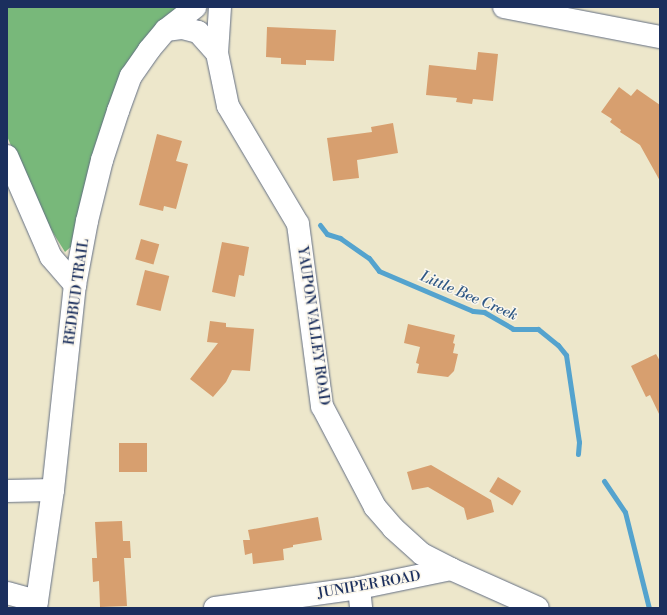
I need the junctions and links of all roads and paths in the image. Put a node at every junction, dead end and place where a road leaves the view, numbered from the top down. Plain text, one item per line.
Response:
1 (195, 7) edge
2 (220, 7) edge
3 (504, 7) edge
4 (530, 10) edge
5 (166, 30) junction
6 (660, 38) edge
7 (217, 53) junction
8 (7, 156) edge
9 (75, 285) junction
10 (53, 490) junction
11 (7, 491) edge
12 (451, 569) junction
13 (7, 593) edge
14 (360, 598) edge
15 (37, 604) edge
16 (215, 608) edge
17 (538, 608) edge

1 - 5 street, REDBUD TRAIL
2 - 7 street, YAUPON VALLEY ROAD
3 - 4 street
4 - 6 street
5 - 7 street
5 - 9 street, REDBUD TRAIL
7 - 12 street, YAUPON VALLEY ROAD
8 - 9 street
9 - 10 street, REDBUD TRAIL
10 - 11 street
10 - 15 street, REDBUD TRAIL
12 - 14 street, JUNIPER ROAD
12 - 17 street, YAUPON VALLEY ROAD
13 - 15 street
14 - 16 street, JUNIPER ROAD

